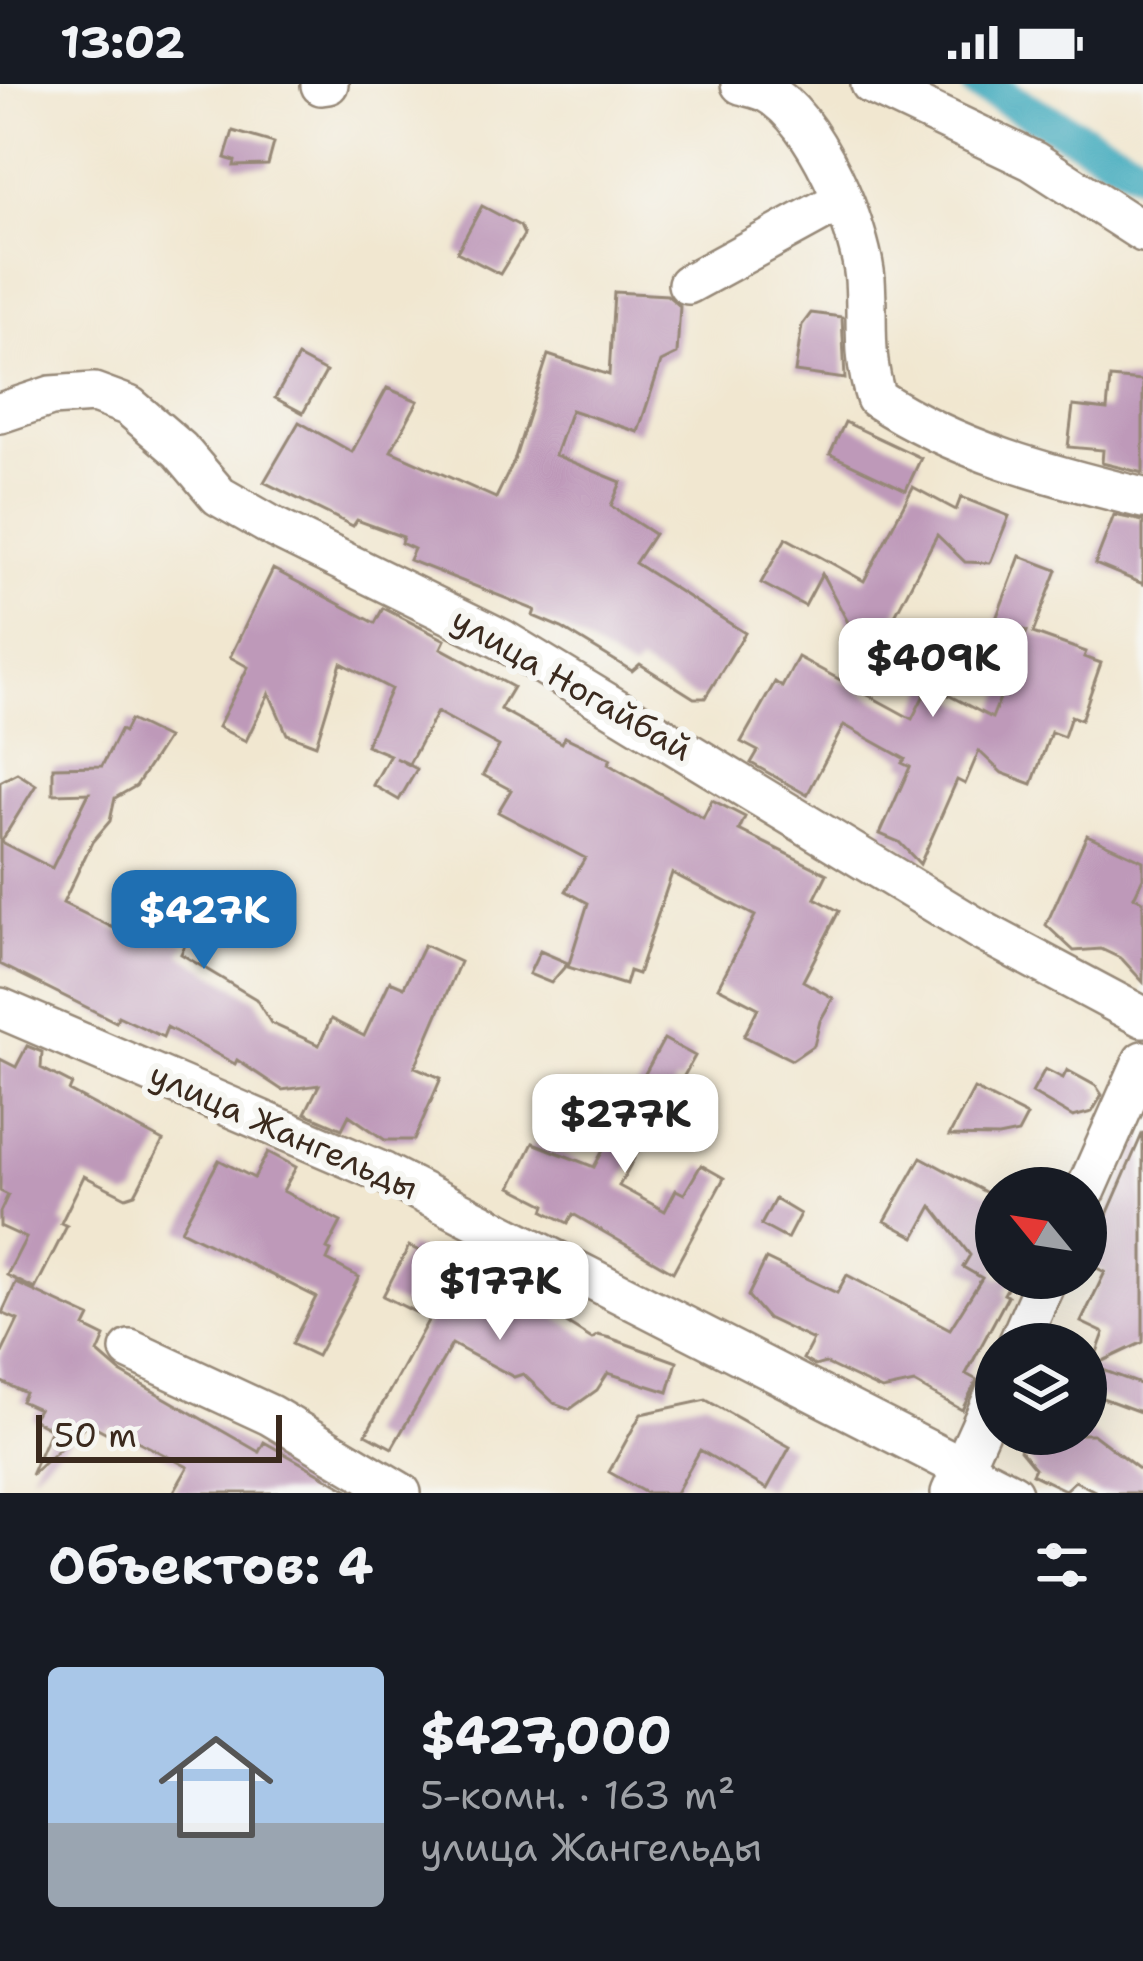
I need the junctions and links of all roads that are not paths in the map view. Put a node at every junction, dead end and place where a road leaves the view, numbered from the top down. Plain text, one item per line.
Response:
1 (741, 84) edge
2 (872, 84) edge
3 (842, 200) junction
4 (1143, 232) edge
5 (688, 284) dead end
6 (0, 413) edge
7 (1143, 498) edge
8 (0, 1008) edge
9 (1143, 1017) edge
10 (1143, 1061) edge
11 (1096, 1167) edge
12 (130, 1350) dead end
13 (975, 1440) edge
14 (956, 1482) edge
15 (400, 1493) edge
16 (1012, 1493) edge

1 - 3 street
2 - 4 street
3 - 5 street
3 - 7 street
6 - 9 street, улица Ногайбай
8 - 14 street, улица Жангельды
10 - 11 street
12 - 15 street
13 - 14 street
14 - 16 street, улица Жангельды

